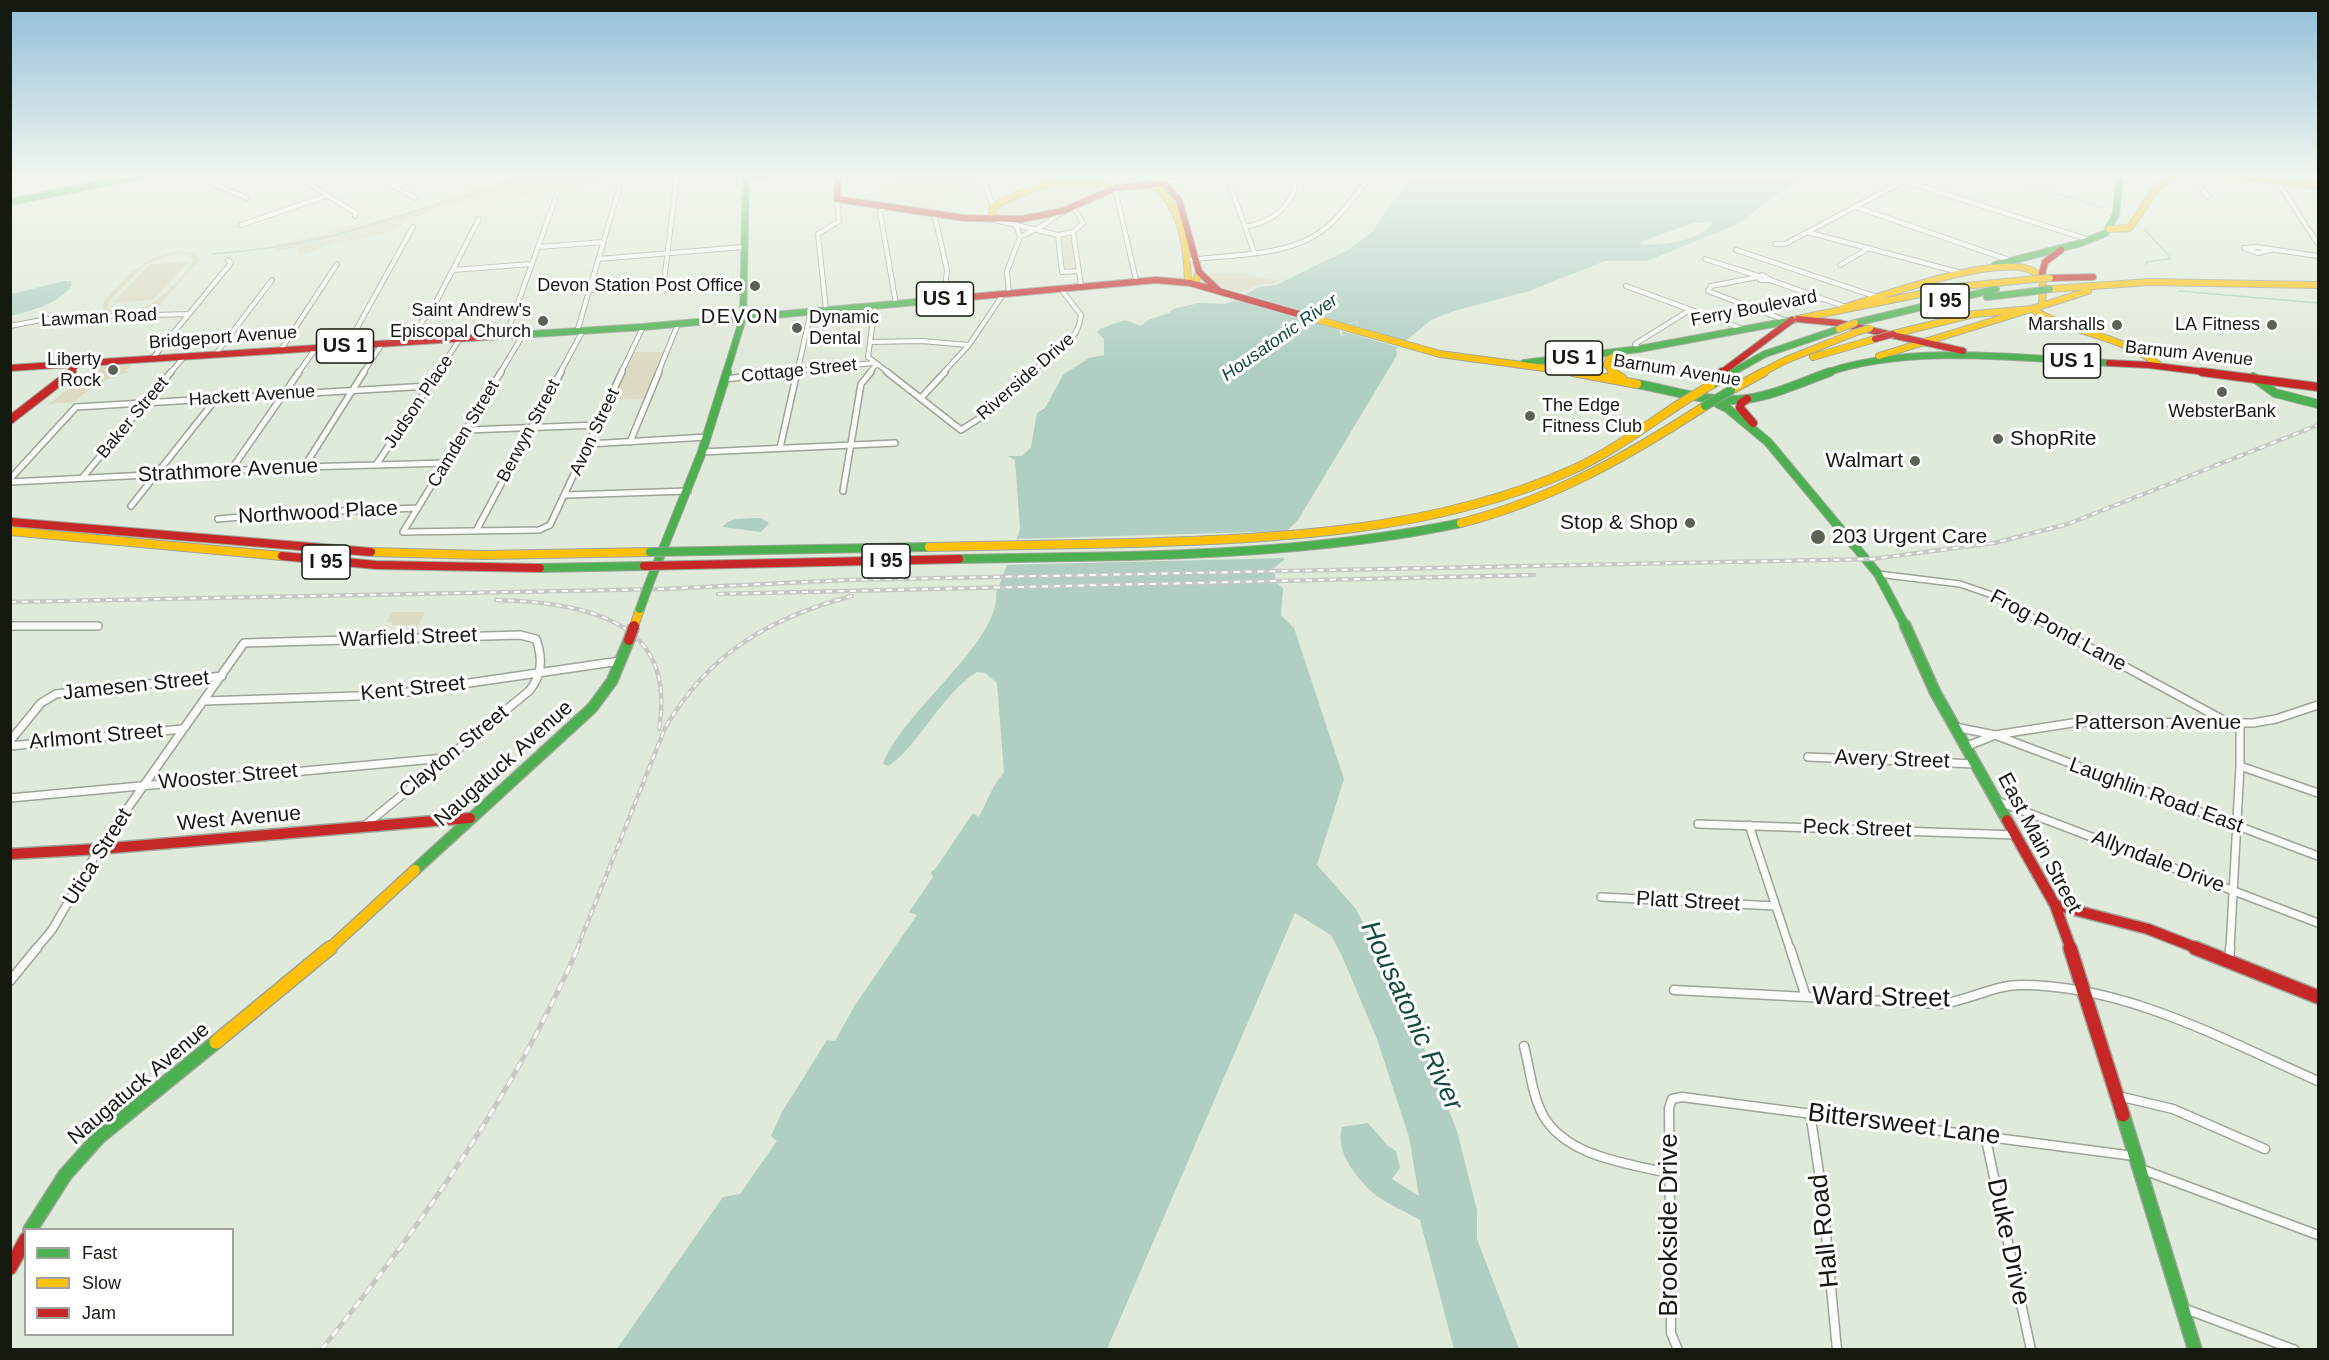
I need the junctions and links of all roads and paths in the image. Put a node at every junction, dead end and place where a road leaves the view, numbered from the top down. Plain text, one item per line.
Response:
1 (407, 237) edge
2 (470, 237) edge
3 (541, 237) edge
4 (605, 237) edge
5 (671, 237) edge
6 (743, 237) edge
7 (818, 237) edge
8 (884, 237) edge
9 (940, 237) edge
10 (1020, 237) edge
11 (1058, 237) edge
12 (1074, 237) edge
13 (1126, 237) edge
14 (1185, 237) edge
15 (1249, 237) edge
16 (1312, 237) edge
17 (1797, 237) edge
18 (1828, 237) edge
19 (1944, 237) edge
20 (2083, 237) edge
21 (2095, 237) edge
22 (2091, 240) junction
23 (604, 242) junction
24 (1775, 244) dead end
25 (2072, 246) junction
26 (538, 247) junction
27 (743, 247) junction
28 (1869, 248) junction
29 (1736, 250) dead end
30 (2271, 250) junction
31 (1254, 252) junction
32 (669, 254) junction
33 (2319, 256) edge
34 (598, 259) junction
35 (1192, 259) junction
36 (1705, 259) dead end
37 (228, 261) dead end
38 (2012, 261) junction
39 (337, 264) dead end
40 (531, 264) junction
41 (1840, 266) dead end
42 (1992, 266) junction
43 (453, 270) junction
44 (1079, 271) junction
45 (1199, 272) junction
46 (1965, 274) junction
47 (1758, 277) junction
48 (272, 280) dead end
49 (1136, 280) junction
50 (2319, 280) edge
51 (2042, 282) junction
52 (1190, 283) junction
53 (1081, 285) junction
54 (2307, 285) junction
55 (2319, 285) edge
56 (1626, 286) dead end
57 (1060, 288) junction
58 (590, 290) junction
59 (1223, 292) junction
60 (1006, 293) junction
61 (1880, 298) junction
62 (944, 299) junction
63 (1822, 299) junction
64 (896, 303) junction
65 (875, 306) junction
66 (1846, 307) junction
67 (2036, 307) junction
68 (826, 310) junction
69 (1690, 310) junction
70 (811, 311) junction
71 (1761, 312) junction
72 (189, 314) junction
73 (743, 318) junction
74 (1792, 320) junction
75 (678, 324) junction
76 (10, 326) edge
77 (644, 327) junction
78 (1855, 328) junction
79 (1743, 329) junction
80 (579, 332) junction
81 (1947, 334) junction
82 (523, 335) junction
83 (1891, 335) junction
84 (506, 336) junction
85 (460, 339) junction
86 (407, 342) junction
87 (871, 342) junction
88 (382, 344) junction
89 (1917, 344) junction
90 (2124, 344) junction
91 (969, 345) junction
92 (347, 346) junction
93 (316, 348) junction
94 (1639, 349) junction
95 (1629, 350) junction
96 (280, 351) junction
97 (1968, 352) junction
98 (215, 355) junction
99 (1983, 356) junction
100 (184, 357) junction
101 (152, 359) junction
102 (1865, 361) junction
103 (77, 363) junction
104 (875, 364) junction
105 (1519, 365) junction
106 (2149, 365) junction
107 (2160, 366) junction
108 (10, 368) edge
109 (799, 371) junction
110 (1763, 372) junction
111 (2253, 377) junction
112 (724, 379) junction
113 (1633, 382) junction
114 (429, 386) junction
115 (1711, 386) junction
116 (2319, 387) edge
117 (352, 390) junction
118 (1692, 393) junction
119 (285, 394) junction
120 (921, 398) junction
121 (216, 399) junction
122 (1747, 399) junction
123 (145, 403) junction
124 (2319, 404) edge
125 (10, 413) edge
126 (10, 421) edge
127 (598, 425) junction
128 (531, 427) junction
129 (467, 430) junction
130 (707, 437) junction
131 (1763, 437) junction
132 (630, 442) junction
133 (895, 443) dead end
134 (589, 444) junction
135 (852, 444) junction
136 (780, 448) junction
137 (702, 452) junction
138 (446, 463) junction
139 (376, 465) junction
140 (304, 466) junction
141 (231, 470) junction
142 (157, 474) junction
143 (82, 478) junction
144 (10, 481) edge
145 (688, 491) junction
146 (843, 491) dead end
147 (566, 495) junction
148 (131, 506) dead end
149 (418, 508) junction
150 (218, 519) dead end
151 (10, 520) edge
152 (10, 531) edge
153 (476, 531) junction
154 (1878, 574) junction
155 (10, 626) edge
156 (98, 626) dead end
157 (244, 643) joint
158 (621, 661) junction
159 (540, 674) junction
160 (222, 676) junction
161 (204, 701) junction
162 (2319, 705) edge
163 (2227, 722) junction
164 (2240, 723) junction
165 (1955, 728) junction
166 (183, 729) junction
167 (1995, 735) junction
168 (10, 741) edge
169 (10, 746) edge
170 (1968, 751) junction
171 (1808, 757) dead end
172 (446, 758) junction
173 (1976, 764) junction
174 (2240, 766) junction
175 (144, 785) junction
176 (2319, 793) edge
177 (10, 798) edge
178 (1997, 801) junction
179 (470, 818) junction
180 (1698, 824) dead end
181 (1749, 825) junction
182 (2235, 825) junction
183 (362, 827) junction
184 (2017, 835) junction
185 (99, 849) junction
186 (10, 854) edge
187 (2319, 856) edge
188 (2232, 890) junction
189 (1601, 897) dead end
190 (2055, 905) junction
191 (1775, 906) junction
192 (2319, 923) edge
193 (2229, 962) junction
194 (10, 981) edge
195 (1674, 990) dead end
196 (2086, 993) junction
197 (1806, 997) junction
198 (2319, 997) edge
199 (1524, 1046) dead end
200 (2319, 1081) edge
201 (2117, 1096) junction
202 (1672, 1099) joint
203 (1810, 1112) junction
204 (1985, 1135) junction
205 (2265, 1149) dead end
206 (2136, 1156) junction
207 (2140, 1168) junction
208 (1671, 1174) junction
209 (31, 1228) edge
210 (2319, 1235) edge
211 (24, 1243) edge
212 (10, 1268) edge
213 (2182, 1308) junction
214 (1678, 1350) edge
215 (1837, 1350) edge
216 (2031, 1350) edge
217 (2195, 1350) edge
218 (2295, 1350) edge

1 - 92 street
2 - 43 street
3 - 26 street
4 - 23 street, Berwyn Street
5 - 32 street
6 - 27 main road, Naugatuck Avenue
7 - 68 street
8 - 64 street
9 - 62 street
10 - 60 street
11 - 44 street
12 - 44 street
13 - 49 street
14 - 35 main road
15 - 31 street
16 - 31 street
17 - 24 street
18 - 28 street
19 - 38 street
20 - 22 street
21 - 22 main road, Ferry Boulevard
22 - 25 main road, Ferry Boulevard
23 - 26 street
23 - 34 street, Berwyn Street
25 - 38 main road, Ferry Boulevard
25 - 51 main road, Ferry Boulevard
26 - 40 street
27 - 32 street
27 - 73 main road, Naugatuck Avenue
28 - 41 street
28 - 46 street
29 - 61 street
30 - 30 street
30 - 33 street
31 - 35 street
32 - 34 street
32 - 58 street
34 - 58 street, Berwyn Street
35 - 45 main road
35 - 52 main road
36 - 47 street
37 - 72 street
38 - 42 main road, Ferry Boulevard
39 - 96 street
40 - 43 street
40 - 84 street
42 - 46 main road, Ferry Boulevard
42 - 51 main road, Ferry Boulevard
43 - 86 street
44 - 53 street
45 - 52 main road
45 - 59 main road
46 - 61 main road, Ferry Boulevard
47 - 63 street
47 - 71 street
48 - 98 street
49 - 52 main road, Bridgeport Avenue / US 1
49 - 53 main road, Bridgeport Avenue / US 1
50 - 51 main road, I 95
51 - 54 main road, I 95
51 - 67 main road, Ferry Boulevard
51 - 74 main road
51 - 78 main road, I 95
51 - 78 main road, I 95, bridge
52 - 59 main road, Bridgeport Avenue / US 1
53 - 57 main road, Bridgeport Avenue / US 1
54 - 55 main road, I 95
54 - 67 main road
56 - 69 street
57 - 60 main road, Bridgeport Avenue / US 1
57 - 120 street, Riverside Drive
58 - 80 street, Berwyn Street
59 - 105 main road, Barnum Avenue / US 1
60 - 62 main road, Bridgeport Avenue / US 1
60 - 91 street
61 - 66 main road, Ferry Boulevard
62 - 64 main road, Bridgeport Avenue / US 1
63 - 66 street
63 - 71 street
64 - 65 main road, Bridgeport Avenue / US 1
65 - 68 main road, Bridgeport Avenue / US 1
65 - 87 street
66 - 74 main road, Ferry Boulevard
67 - 81 main road
67 - 83 main road
67 - 90 main road
68 - 70 main road, Bridgeport Avenue / US 1
69 - 79 street
69 - 94 street
70 - 73 main road, Bridgeport Avenue / US 1
70 - 109 street
71 - 74 street
72 - 76 street, Lawman Road
72 - 101 street
73 - 75 main road, Bridgeport Avenue / US 1
73 - 112 main road, Naugatuck Avenue
74 - 79 main road, Ferry Boulevard / US 1
74 - 83 main road, Barnum Avenue / US 1
74 - 115 main road
75 - 77 main road, Bridgeport Avenue / US 1
75 - 132 street
77 - 80 main road, Bridgeport Avenue / US 1
77 - 127 street, Avon Street
78 - 110 main road, I 95
78 - 115 main road, I 95, bridge
79 - 94 main road, Ferry Boulevard / US 1
80 - 82 main road, Bridgeport Avenue / US 1
80 - 128 street, Berwyn Street
81 - 89 main road
81 - 97 main road
82 - 84 main road, Bridgeport Avenue / US 1
82 - 129 street, Camden Street
83 - 89 main road, Barnum Avenue / US 1
83 - 102 main road
83 - 110 main road, bridge
84 - 85 main road, Bridgeport Avenue / US 1
85 - 86 main road, Bridgeport Avenue / US 1
85 - 114 street, Judson Place
86 - 88 main road, Bridgeport Avenue / US 1
87 - 91 street
87 - 104 street
88 - 92 main road, Bridgeport Avenue / US 1
88 - 117 street
89 - 97 main road, Barnum Avenue / US 1
89 - 102 main road
90 - 106 main road
90 - 107 main road
91 - 120 street
92 - 93 main road, Bridgeport Avenue / US 1
93 - 96 main road, Bridgeport Avenue / US 1
93 - 119 street
94 - 95 main road, Ferry Boulevard / US 1
95 - 105 main road, Ferry Boulevard / US 1
95 - 113 main road
96 - 98 main road, Bridgeport Avenue / US 1
97 - 99 main road, Barnum Avenue / US 1
98 - 100 main road, Bridgeport Avenue / US 1
99 - 102 main road, Barnum Avenue / US 1
99 - 106 main road, Barnum Avenue / US 1
100 - 101 main road, Bridgeport Avenue / US 1
100 - 123 street, Baker Street
101 - 103 main road, Bridgeport Avenue / US 1
102 - 122 main road, Barnum Avenue / US 1
103 - 108 main road, Bridgeport Avenue / US 1
103 - 125 main road
103 - 126 main road
104 - 109 street, Cottage Street
104 - 120 street
104 - 135 street
105 - 113 main road, Barnum Avenue / US 1
106 - 107 main road, Barnum Avenue / US 1
107 - 111 main road, Barnum Avenue / US 1
109 - 112 street, Cottage Street
109 - 136 street
110 - 152 main road, I 95, bridge
111 - 116 main road, Barnum Avenue / US 1
111 - 124 main road
112 - 130 main road, Naugatuck Avenue
113 - 118 main road, Barnum Avenue / US 1
114 - 117 street, Hackett Avenue
114 - 139 street, Judson Place
115 - 151 main road, I 95, bridge
117 - 119 street, Hackett Avenue
117 - 140 street
118 - 122 main road, Barnum Avenue / US 1
118 - 131 main road, East Main Street
119 - 121 street, Hackett Avenue
119 - 141 street
121 - 123 street, Hackett Avenue
121 - 142 street
122 - 131 main road, East Main Street
123 - 143 street, Baker Street
123 - 144 street, Hackett Avenue
127 - 128 street
127 - 134 street, Avon Street
128 - 129 street
128 - 153 street, Berwyn Street
129 - 138 street, Camden Street
130 - 132 street
130 - 137 main road, Naugatuck Avenue
131 - 154 main road, East Main Street
132 - 134 street
133 - 135 street
134 - 147 street, Avon Street
135 - 136 street
135 - 146 street
136 - 137 street
137 - 145 main road, Naugatuck Avenue
138 - 139 street, Strathmore Avenue
138 - 149 street, Camden Street
139 - 140 street, Strathmore Avenue
140 - 141 street, Strathmore Avenue
141 - 142 street, Strathmore Avenue
142 - 143 street, Strathmore Avenue
142 - 148 street
143 - 144 street, Strathmore Avenue
145 - 147 street
145 - 158 main road, Naugatuck Avenue, bridge
147 - 153 street, Avon Street
149 - 150 street, Northwood Place
149 - 153 street, Camden Street
154 - 163 street, Frog Pond Lane
154 - 165 main road, East Main Street
155 - 156 street
157 - 159 street, Warfield Street
157 - 160 street, Utica Street
158 - 159 street, Kent Street
158 - 179 main road, Naugatuck Avenue
159 - 161 street, Kent Street
159 - 172 street, Clayton Street
160 - 161 street, Utica Street
160 - 168 street, Jamesen Street
161 - 166 street, Utica Street
162 - 164 street, Patterson Avenue
163 - 164 street, Patterson Avenue
163 - 167 street, Patterson Avenue
164 - 174 street
165 - 167 street, Patterson Avenue
165 - 170 main road, East Main Street
166 - 169 street, Arlmont Street
166 - 175 street, Utica Street
167 - 170 street, Patterson Avenue
167 - 182 street, Laughlin Road East
170 - 173 main road, East Main Street
171 - 173 street, Avery Street
172 - 175 street, Wooster Street
172 - 183 street, Clayton Street
173 - 178 main road, East Main Street
174 - 176 street
174 - 182 street
175 - 177 street, Wooster Street
175 - 185 street, Utica Street
178 - 184 main road, East Main Street
178 - 188 street, Allyndale Drive
179 - 183 main road, West Avenue
179 - 209 main road, Naugatuck Avenue
180 - 181 street, Peck Street
181 - 184 street, Peck Street
181 - 191 street
182 - 187 street, Laughlin Road East
182 - 188 street
183 - 185 main road, West Avenue
184 - 190 main road, East Main Street
185 - 186 main road, West Avenue
185 - 194 street, Utica Street
188 - 192 street, Allyndale Drive
188 - 193 street
189 - 191 street, Platt Street
190 - 193 main road
190 - 196 main road, East Main Street
191 - 197 street
193 - 198 main road
195 - 197 street, Ward Street
196 - 197 street, Ward Street
196 - 200 street, Ward Street
196 - 201 main road, East Main Street
199 - 208 street
201 - 205 street
201 - 206 main road, East Main Street
202 - 203 street, Bittersweet Lane
202 - 208 street, Brookside Drive
203 - 204 street, Bittersweet Lane
203 - 215 street, Hall Road
204 - 206 street, Bittersweet Lane
204 - 216 street, Duke Drive
206 - 207 main road, East Main Street
207 - 210 street
207 - 213 main road, East Main Street
208 - 214 street, Brookside Drive
211 - 212 main road
213 - 217 main road, East Main Street
213 - 218 street

